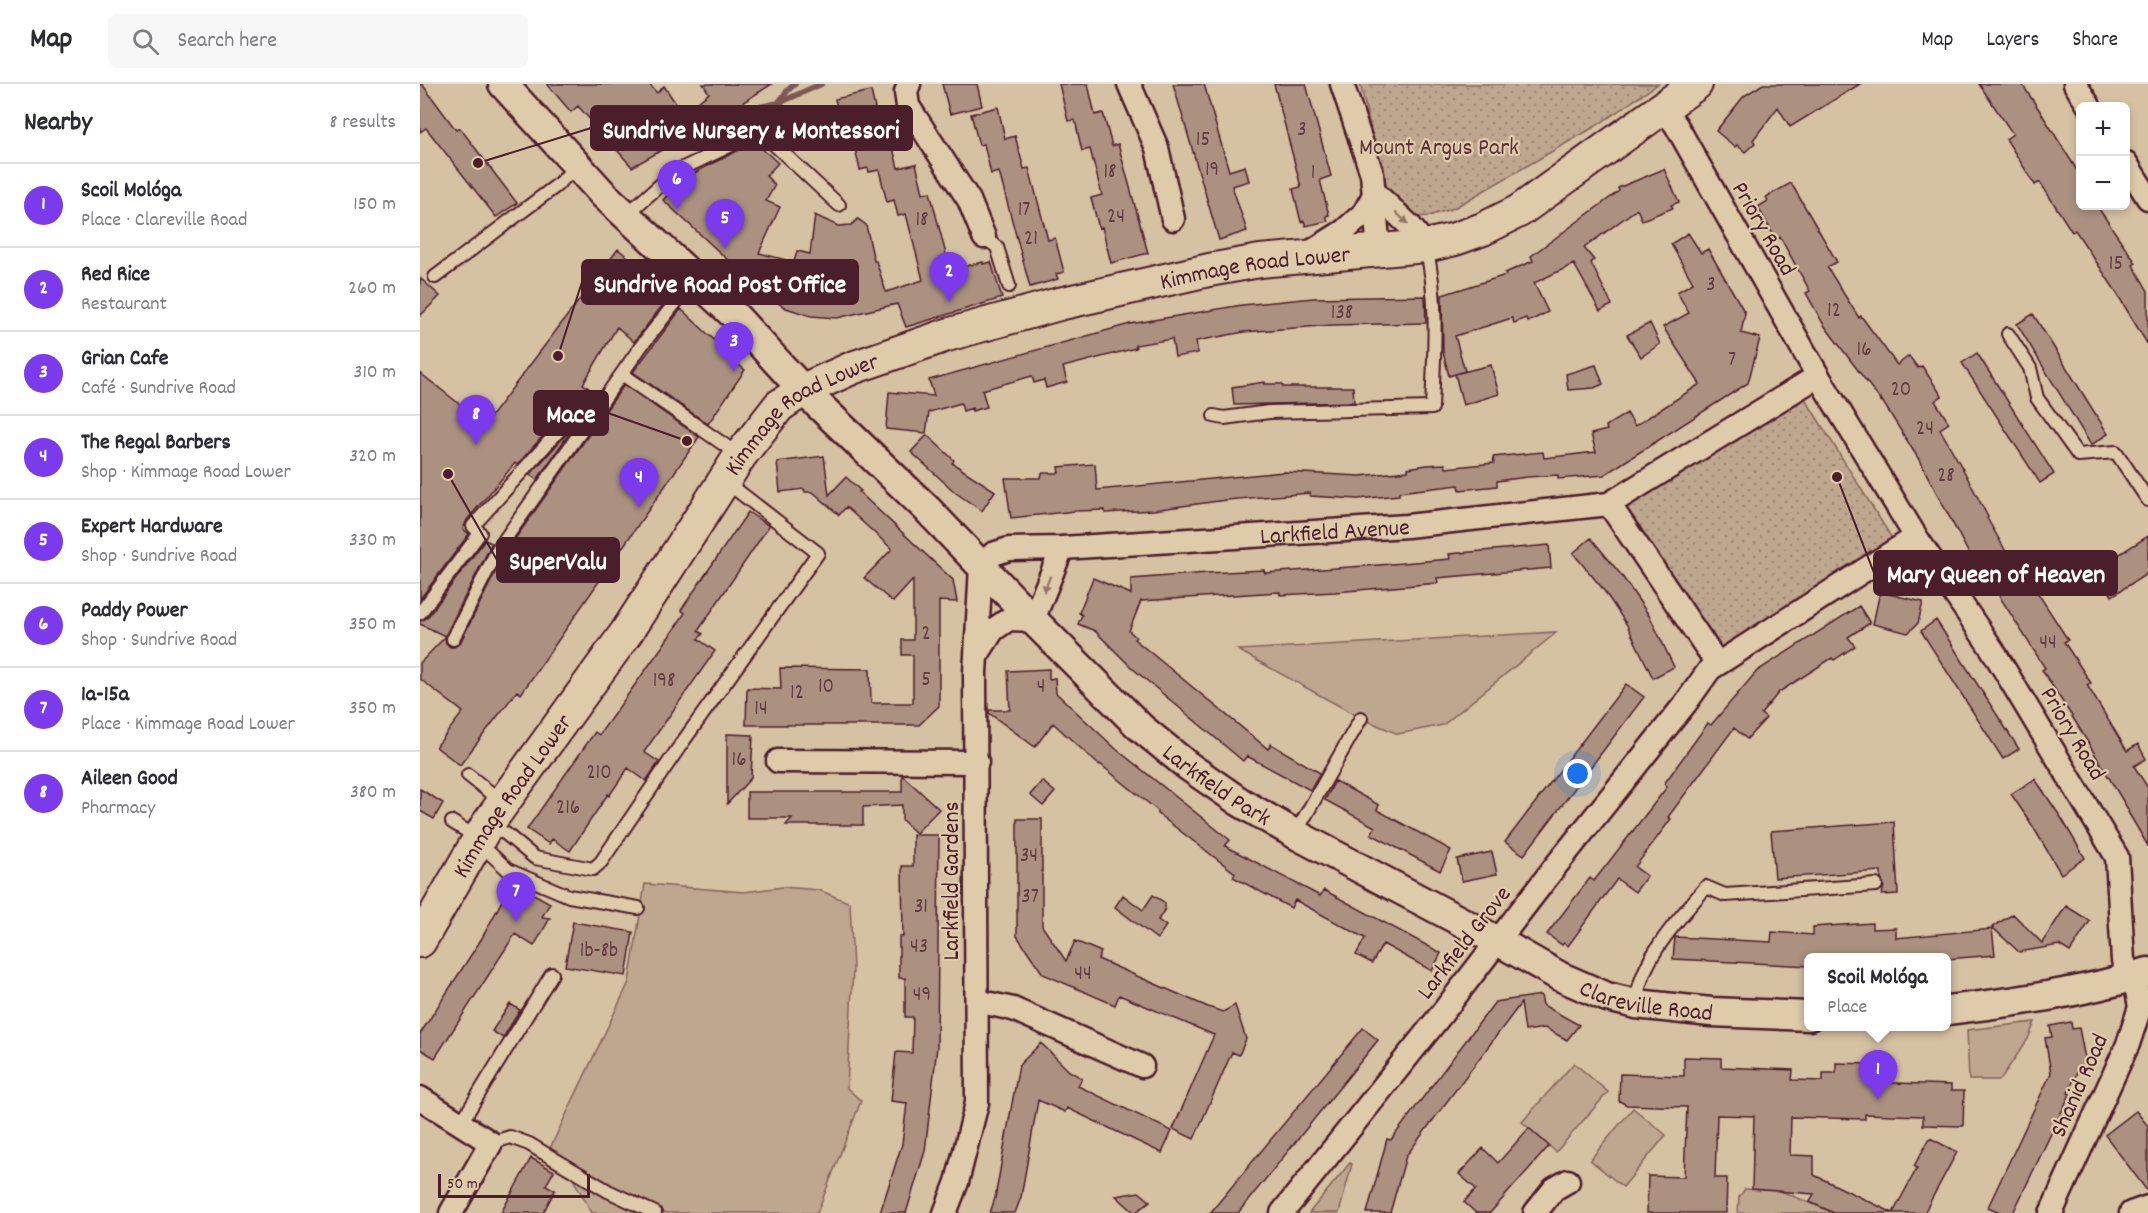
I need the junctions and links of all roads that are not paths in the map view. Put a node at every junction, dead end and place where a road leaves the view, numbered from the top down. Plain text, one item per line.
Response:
1 (503, 84) edge
2 (909, 84) edge
3 (1129, 84) edge
4 (1342, 84) edge
5 (1696, 84) edge
6 (2074, 84) edge
7 (2086, 102) edge
8 (1663, 108) junction
9 (577, 166) junction
10 (2130, 169) edge
11 (1375, 193) junction
12 (2148, 198) edge
13 (839, 206) dead end
14 (626, 216) junction
15 (1173, 219) dead end
16 (984, 237) joint
17 (1426, 246) junction
18 (1379, 251) junction
19 (1304, 256) junction
20 (435, 277) dead end
21 (694, 279) junction
22 (1009, 285) dead end
23 (2008, 334) dead end
24 (622, 374) junction
25 (1818, 376) junction
26 (803, 390) junction
27 (580, 407) dead end
28 (1214, 416) dead end
29 (733, 468) junction
30 (2148, 501) edge
31 (1609, 504) junction
32 (1916, 537) junction
33 (1062, 548) junction
34 (981, 566) junction
35 (420, 613) edge
36 (1032, 620) junction
37 (453, 639) dead end
38 (976, 656) junction
39 (1717, 663) junction
40 (1361, 718) dead end
41 (778, 760) dead end
42 (976, 762) junction
43 (468, 775) dead end
44 (452, 822) dead end
45 (487, 827) junction
46 (1295, 834) junction
47 (1876, 885) dead end
48 (638, 908) dead end
49 (420, 941) edge
50 (1498, 941) junction
51 (552, 974) dead end
52 (2139, 975) edge
53 (977, 1001) junction
54 (1636, 1004) junction
55 (1951, 1010) edge
56 (1804, 1016) edge
57 (1142, 1066) dead end
58 (420, 1098) edge
59 (461, 1123) junction
60 (492, 1143) junction
61 (1568, 1181) dead end
62 (2148, 1207) edge
63 (451, 1213) edge
64 (655, 1213) edge
65 (945, 1213) edge
66 (1282, 1213) edge
67 (1535, 1213) edge
68 (2051, 1213) edge
69 (2131, 1213) edge

1 - 9 street
2 - 16 street
3 - 15 street
4 - 11 street
5 - 8 main road, Kimmage Road Lower
6 - 7 street
8 - 17 main road, Kimmage Road Lower
8 - 25 street, Priory Road
9 - 14 street
9 - 20 lane
10 - 12 street
11 -> 17 street
11 - 18 street
11 - 19 street
13 - 14 lane
14 - 21 street
16 - 22 lane
17 - 18 main road, Kimmage Road Lower
17 - 28 lane
18 - 19 main road, Kimmage Road Lower
19 - 26 main road, Kimmage Road Lower
21 - 24 lane
21 - 26 street
23 - 30 lane
24 - 29 lane
24 - 37 lane
25 - 31 street
25 - 32 street, Priory Road
26 - 29 main road, Kimmage Road Lower
26 - 34 street
27 - 35 lane
29 - 45 main road, Kimmage Road Lower
29 - 45 lane
31 - 33 street, Larkfield Avenue
31 - 39 street
32 - 39 street
32 - 52 street, Priory Road
33 - 34 street, Larkfield Avenue
33 -> 36 street
34 - 36 street, Larkfield Park
34 - 38 street, Larkfield Gardens
36 - 38 street
36 - 46 street, Larkfield Park
38 - 42 street, Larkfield Gardens
39 - 50 street, Larkfield Grove
40 - 46 lane
41 - 42 street
42 - 53 street, Larkfield Gardens
43 - 45 lane
44 - 45 lane
45 - 48 lane
45 - 49 main road, Kimmage Road Lower
46 - 50 street, Larkfield Park
47 - 54 lane
50 - 54 street, Clareville Road
50 - 66 street, Larkfield Grove
51 - 59 lane
52 - 55 street
52 - 68 street, Shanid Road
53 - 57 street
53 - 65 street, Larkfield Gardens
54 - 56 street, Clareville Road
58 - 59 street
59 - 60 street
60 - 63 street
60 - 64 lane
61 - 67 street
62 - 69 street

